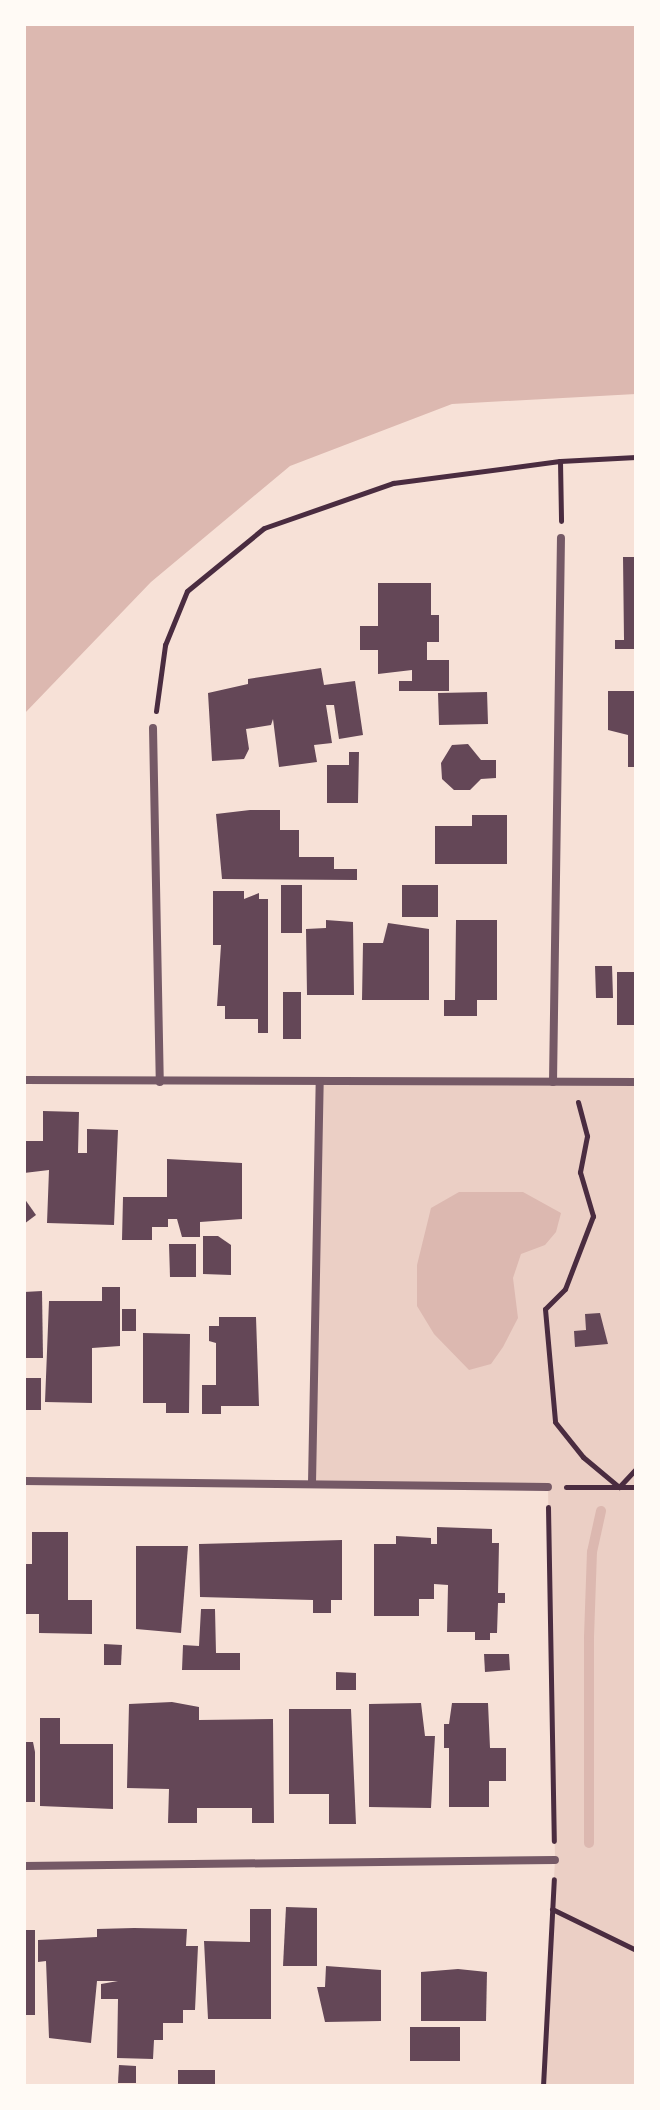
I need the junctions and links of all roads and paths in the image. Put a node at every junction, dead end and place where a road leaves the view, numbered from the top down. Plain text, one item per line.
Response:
1 (636, 457) edge
2 (560, 461) junction
3 (561, 538) joint
4 (153, 728) joint
5 (24, 1080) edge
6 (320, 1081) junction
7 (160, 1082) junction
8 (553, 1082) junction
9 (574, 1082) junction
10 (636, 1082) edge
11 (636, 1469) edge
12 (24, 1481) edge
13 (312, 1483) junction
14 (548, 1487) junction
15 (619, 1487) junction
16 (636, 1487) edge
17 (555, 1860) junction
18 (24, 1866) edge
19 (552, 1909) junction
20 (636, 1950) edge
21 (543, 2086) edge

1 - 2 path
2 - 3 path
2 - 4 path
3 - 8 street
4 - 7 street
5 - 7 street
6 - 7 street
6 - 8 street
6 - 13 street
8 - 9 street
9 - 10 street
9 - 15 path
11 - 15 path
12 - 13 street
13 - 14 street
14 - 15 path
14 - 17 path
15 - 16 path
17 - 18 street
17 - 19 path
19 - 20 path
19 - 21 path

